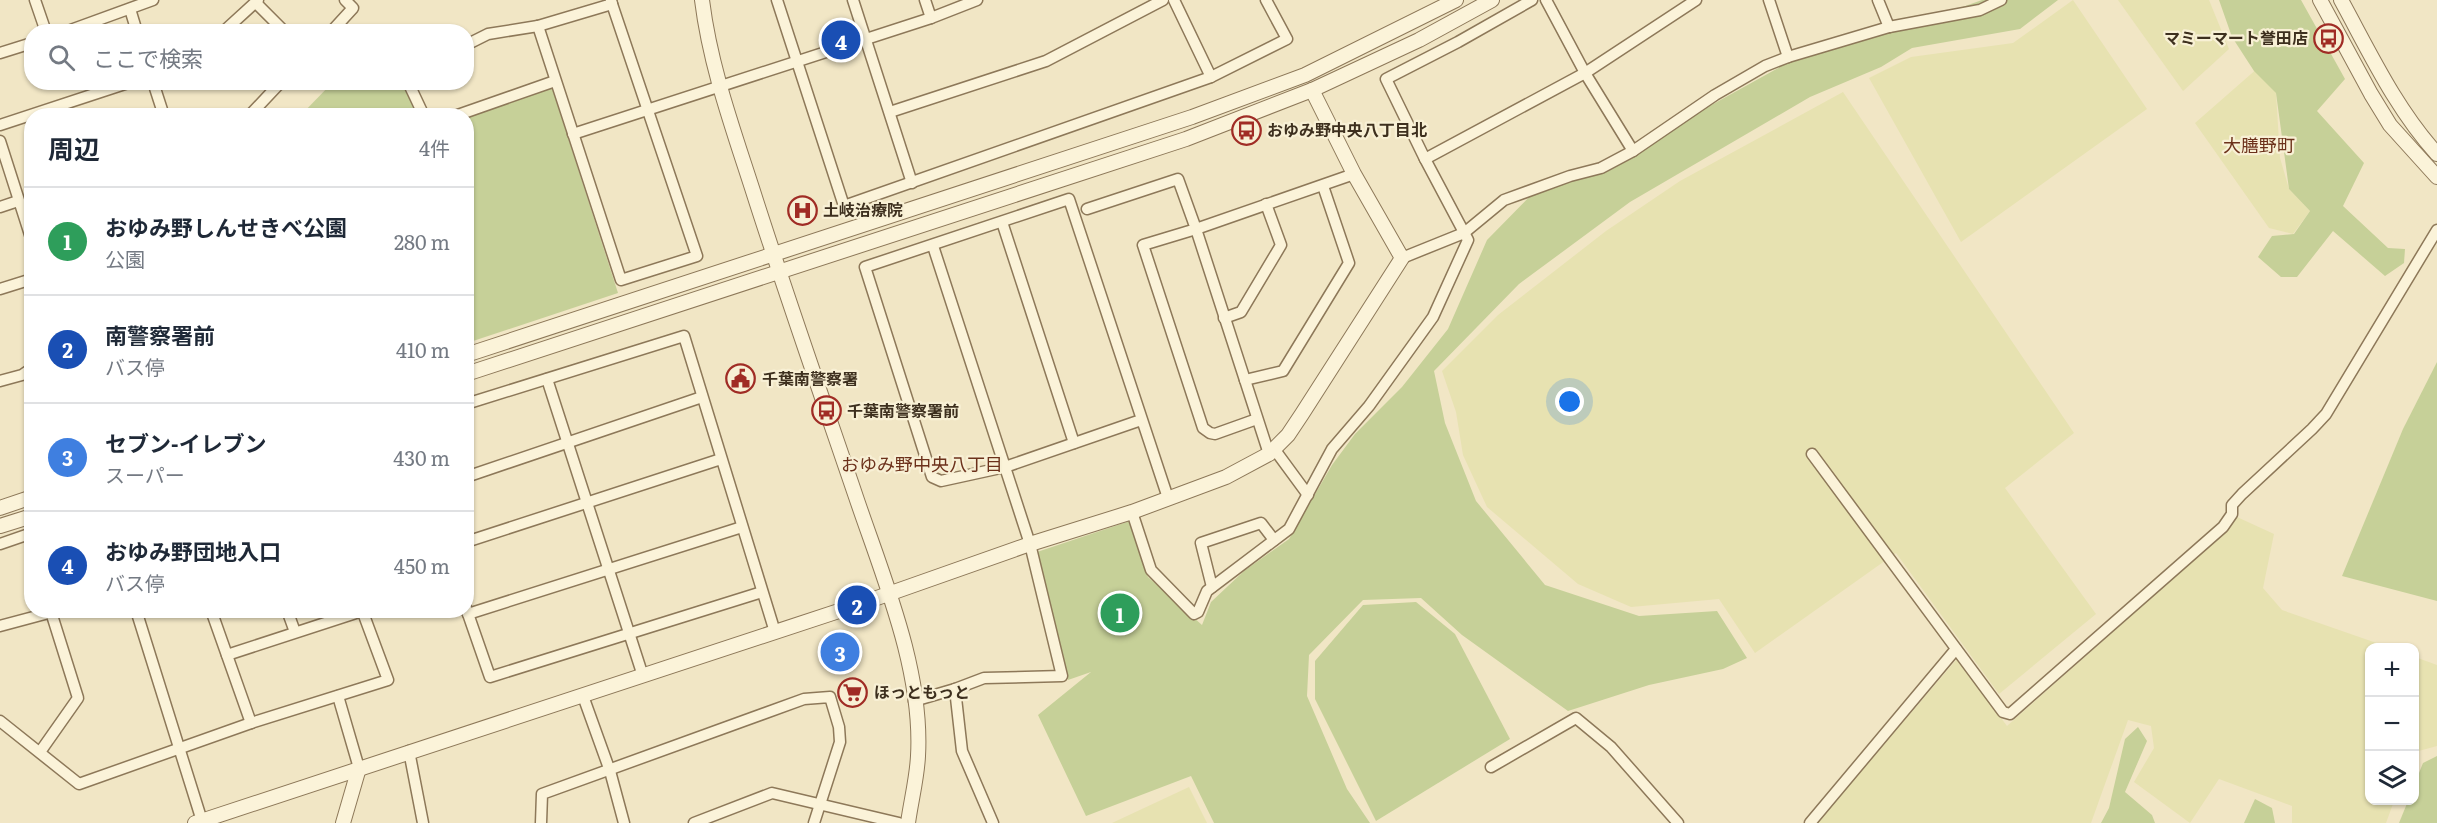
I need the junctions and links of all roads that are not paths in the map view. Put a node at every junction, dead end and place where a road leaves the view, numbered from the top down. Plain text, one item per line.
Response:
1 (35, 0) edge
2 (153, 0) edge
3 (345, 0) edge
4 (702, 0) edge
5 (777, 0) edge
6 (853, 0) edge
7 (925, 0) edge
8 (977, 0) edge
9 (1163, 0) edge
10 (1174, 0) edge
11 (1266, 0) edge
12 (1456, 0) edge
13 (1492, 0) edge
14 (1533, 0) edge
15 (1546, 0) edge
16 (1696, 0) edge
17 (1769, 0) edge
18 (1878, 0) edge
19 (2001, 0) edge
20 (2320, 0) edge
21 (2340, 0) edge
22 (257, 1) edge
23 (611, 2) edge
24 (130, 9) junction
25 (931, 18) junction
26 (42, 24) edge
27 (88, 24) edge
28 (135, 24) edge
29 (232, 24) edge
30 (278, 24) edge
31 (338, 24) edge
32 (538, 26) junction
33 (1889, 27) junction
34 (866, 39) junction
35 (474, 41) edge
36 (24, 46) edge
37 (0, 53) edge
38 (1788, 57) junction
39 (798, 61) junction
40 (1585, 73) junction
41 (1212, 77) junction
42 (555, 81) junction
43 (720, 85) junction
44 (107, 90) edge
45 (156, 90) edge
46 (273, 90) edge
47 (412, 90) edge
48 (1312, 90) junction
49 (52, 108) edge
50 (161, 108) edge
51 (257, 108) edge
52 (420, 108) edge
53 (474, 109) edge
54 (646, 109) junction
55 (890, 112) junction
56 (24, 117) edge
57 (0, 125) edge
58 (573, 134) junction
59 (0, 141) edge
60 (1633, 151) junction
61 (2437, 154) edge
62 (1425, 159) junction
63 (1354, 174) junction
64 (2437, 177) edge
65 (912, 183) junction
66 (1323, 186) junction
67 (18, 201) junction
68 (1266, 204) junction
69 (0, 207) edge
70 (1088, 210) dead end
71 (24, 218) edge
72 (1002, 222) junction
73 (1196, 229) junction
74 (2437, 230) edge
75 (1464, 233) junction
76 (933, 246) junction
77 (773, 256) junction
78 (1402, 258) junction
79 (779, 272) junction
80 (24, 282) edge
81 (0, 289) edge
82 (1224, 318) junction
83 (474, 352) edge
84 (474, 371) edge
85 (24, 374) edge
86 (547, 379) junction
87 (1245, 380) junction
88 (0, 381) edge
89 (702, 397) junction
90 (474, 402) edge
91 (1257, 419) junction
92 (1141, 420) junction
93 (568, 443) junction
94 (1074, 443) junction
95 (1272, 452) junction
96 (1812, 454) dead end
97 (722, 459) junction
98 (1005, 467) junction
99 (474, 474) edge
100 (1308, 495) junction
101 (1168, 498) junction
102 (24, 500) edge
103 (587, 503) junction
104 (0, 508) edge
105 (1132, 512) junction
106 (24, 518) edge
107 (0, 526) edge
108 (742, 527) junction
109 (24, 536) edge
110 (474, 539) edge
111 (1274, 540) junction
112 (0, 544) edge
113 (1030, 544) junction
114 (609, 569) junction
115 (1212, 588) junction
116 (762, 592) junction
117 (888, 594) junction
118 (474, 609) edge
119 (29, 618) edge
120 (56, 618) edge
121 (139, 618) edge
122 (214, 618) edge
123 (290, 618) edge
124 (340, 618) edge
125 (365, 618) edge
126 (469, 618) edge
127 (0, 626) edge
128 (295, 632) junction
129 (774, 632) junction
130 (630, 634) junction
131 (1956, 649) junction
132 (227, 655) junction
133 (643, 676) junction
134 (955, 689) junction
135 (338, 696) junction
136 (583, 696) junction
137 (914, 701) junction
138 (0, 721) edge
139 (251, 723) junction
140 (180, 749) junction
141 (40, 752) junction
142 (409, 752) junction
143 (1491, 767) dead end
144 (359, 768) junction
145 (610, 771) junction
146 (819, 804) junction
147 (707, 821) edge
148 (199, 822) edge
149 (343, 823) edge
150 (423, 823) edge
151 (541, 823) edge
152 (624, 823) edge
153 (694, 823) edge
154 (814, 823) edge
155 (898, 823) edge
156 (908, 823) edge
157 (993, 823) edge
158 (1678, 823) edge
159 (1810, 823) edge

1 - 26 street
2 - 24 street
3 - 31 street
4 - 43 street
5 - 39 street
6 - 34 street
7 - 25 street
8 - 25 street
9 - 55 street
10 - 41 street
11 - 41 street
12 - 77 street
13 - 48 street
14 - 62 street
15 - 40 street
16 - 40 street
17 - 38 street
18 - 33 street
19 - 33 street
20 - 64 street
21 - 61 street
22 - 29 street
22 - 30 street
23 - 32 street
23 - 54 street
24 - 27 street
24 - 28 street
25 - 34 street
32 - 35 street
32 - 42 street
33 - 38 street
34 - 39 street
34 - 55 street
36 - 37 street
38 - 60 street
39 - 43 street
39 - 65 street
40 - 60 street
40 - 62 street
41 - 65 street
42 - 53 street
42 - 58 street
43 - 54 street
43 - 77 street
44 - 49 street
45 - 50 street
46 - 51 street
47 - 52 street
48 - 63 street
48 - 79 street
54 - 58 street
54 - 58 street
55 - 65 street
56 - 57 street
59 - 67 street
60 - 75 street
62 - 75 street
63 - 66 street
63 - 78 street
66 - 68 street
66 - 87 street
67 - 69 street
67 - 71 street
68 - 73 street
68 - 82 street
70 - 73 street
72 - 76 street
72 - 92 street
72 - 94 street
73 - 82 street
73 - 91 street
74 - 131 street
75 - 78 street
75 - 100 street
76 - 98 street
76 - 98 street
77 - 79 street
77 - 83 street
78 - 95 street
79 - 84 street
79 - 117 street
80 - 81 street
82 - 87 street
85 - 88 street
86 - 89 street
86 - 90 street
86 - 93 street
87 - 91 street
89 - 93 street
89 - 97 street
91 - 95 street
92 - 94 street
92 - 101 street
93 - 99 street
93 - 103 street
94 - 98 street
95 - 100 street
95 - 101 street
96 - 131 street
97 - 103 street
97 - 108 street
98 - 113 street
100 - 111 street
101 - 105 street
102 - 104 street
103 - 110 street
103 - 114 street
105 - 113 street
105 - 115 street
106 - 107 street
108 - 114 street
108 - 116 street
109 - 112 street
111 - 115 street
111 - 115 street
113 - 117 street
113 - 134 street
114 - 118 street
114 - 130 street
116 - 129 street
116 - 130 street
117 - 129 street
117 - 137 street
119 - 127 street
120 - 141 street
121 - 140 street
122 - 132 street
123 - 128 street
124 - 128 street
125 - 135 street
126 - 130 street
128 - 132 street
129 - 133 street
130 - 133 street
131 - 159 street
132 - 139 street
133 - 136 street
134 - 137 street
134 - 157 street
135 - 139 street
135 - 144 street
136 - 142 street
136 - 145 street
137 - 156 street
138 - 141 street
139 - 140 street
140 - 141 street
140 - 148 street
142 - 144 street
142 - 150 street
143 - 158 street
144 - 148 street
144 - 149 street
145 - 146 street
145 - 151 street
145 - 152 street
146 - 147 street
146 - 154 street
146 - 155 street
147 - 153 street

